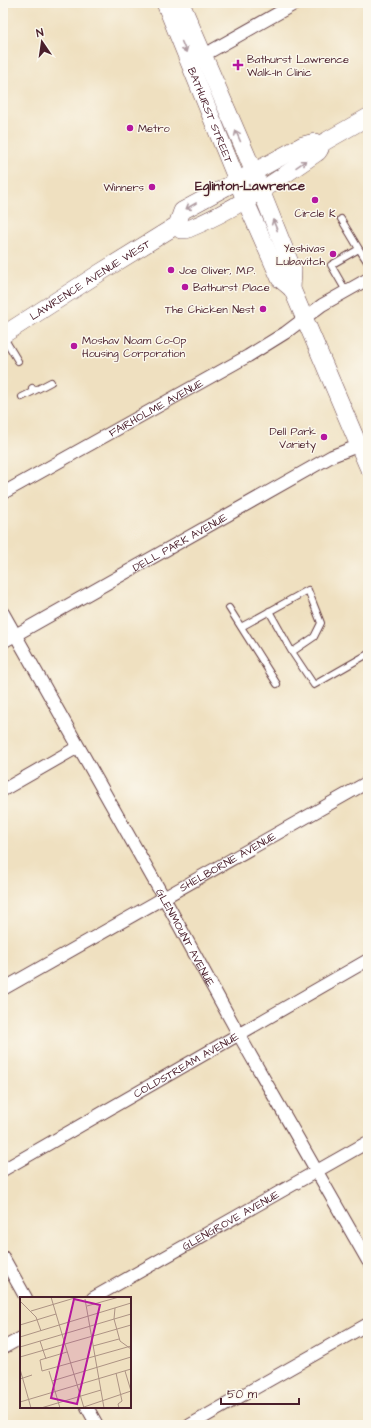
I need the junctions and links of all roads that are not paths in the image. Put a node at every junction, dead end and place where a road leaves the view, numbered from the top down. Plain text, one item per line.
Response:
1 (166, 3) edge
2 (181, 3) edge
3 (296, 3) edge
4 (204, 55) junction
5 (368, 118) edge
6 (319, 145) junction
7 (254, 171) junction
8 (237, 180) junction
9 (262, 190) junction
10 (245, 200) junction
11 (341, 219) dead end
12 (177, 226) junction
13 (359, 249) junction
14 (368, 263) edge
15 (368, 279) edge
16 (292, 289) junction
17 (346, 291) junction
18 (305, 318) junction
19 (3, 336) edge
20 (18, 360) dead end
21 (51, 382) dead end
22 (22, 398) dead end
23 (363, 444) edge
24 (368, 468) edge
25 (3, 493) edge
26 (229, 608) dead end
27 (269, 611) junction
28 (3, 612) edge
29 (241, 627) junction
30 (16, 634) junction
31 (3, 642) edge
32 (292, 652) junction
33 (368, 654) edge
34 (277, 684) dead end
35 (78, 747) junction
36 (368, 782) edge
37 (3, 790) edge
38 (164, 898) junction
39 (368, 960) edge
40 (3, 989) edge
41 (239, 1035) junction
42 (368, 1142) edge
43 (3, 1170) edge
44 (317, 1172) junction
45 (3, 1257) edge
46 (368, 1261) edge
47 (25, 1297) edge
48 (95, 1297) edge
49 (368, 1324) edge
50 (20, 1338) edge
51 (4, 1345) edge
52 (88, 1408) edge
53 (97, 1425) edge
54 (190, 1425) edge

1 -> 8 main road, BATHURST STREET
2 - 4 main road, BATHURST STREET
3 - 4 street
7 -> 4 main road, BATHURST STREET
5 - 6 main road, LAWRENCE AVENUE WEST
6 - 7 main road, LAWRENCE AVENUE WEST
9 -> 6 main road, LAWRENCE AVENUE WEST
7 - 8 main road, LAWRENCE AVENUE WEST
7 - 9 main road, BATHURST STREET
8 - 10 main road, BATHURST STREET
8 -> 12 main road, LAWRENCE AVENUE WEST
9 - 10 main road, LAWRENCE AVENUE WEST
16 -> 9 main road, BATHURST STREET
10 - 12 main road, LAWRENCE AVENUE WEST
10 - 16 main road, BATHURST STREET
11 - 13 lane
12 - 19 main road, LAWRENCE AVENUE WEST
13 - 14 lane
13 - 17 lane
15 - 17 street, FAIRHOLME AVENUE
16 - 18 main road, BATHURST STREET
17 - 18 street, FAIRHOLME AVENUE
18 - 23 main road, BATHURST STREET
18 - 25 street, FAIRHOLME AVENUE
19 - 20 lane
21 - 22 lane
23 - 24 main road, BATHURST STREET
23 - 30 street, DELL PARK AVENUE
26 - 29 lane
27 - 29 lane
27 - 32 lane
27 - 32 lane
28 - 30 street, GLENMOUNT AVENUE
29 - 34 lane
30 - 31 street, DELL PARK AVENUE
30 - 35 street, GLENMOUNT AVENUE
32 - 33 lane
35 - 37 street
35 - 38 street, GLENMOUNT AVENUE
36 - 38 street, SHELBORNE AVENUE
38 - 40 street, SHELBORNE AVENUE
38 - 41 street, GLENMOUNT AVENUE
39 - 41 street, COLDSTREAM AVENUE
41 - 43 street, COLDSTREAM AVENUE
41 - 44 street, GLENMOUNT AVENUE
42 - 44 street, GLENGROVE AVENUE
44 - 46 street, GLENMOUNT AVENUE
44 - 48 street, GLENGROVE AVENUE
45 - 47 street
49 - 54 street
50 - 51 street
52 - 53 street

